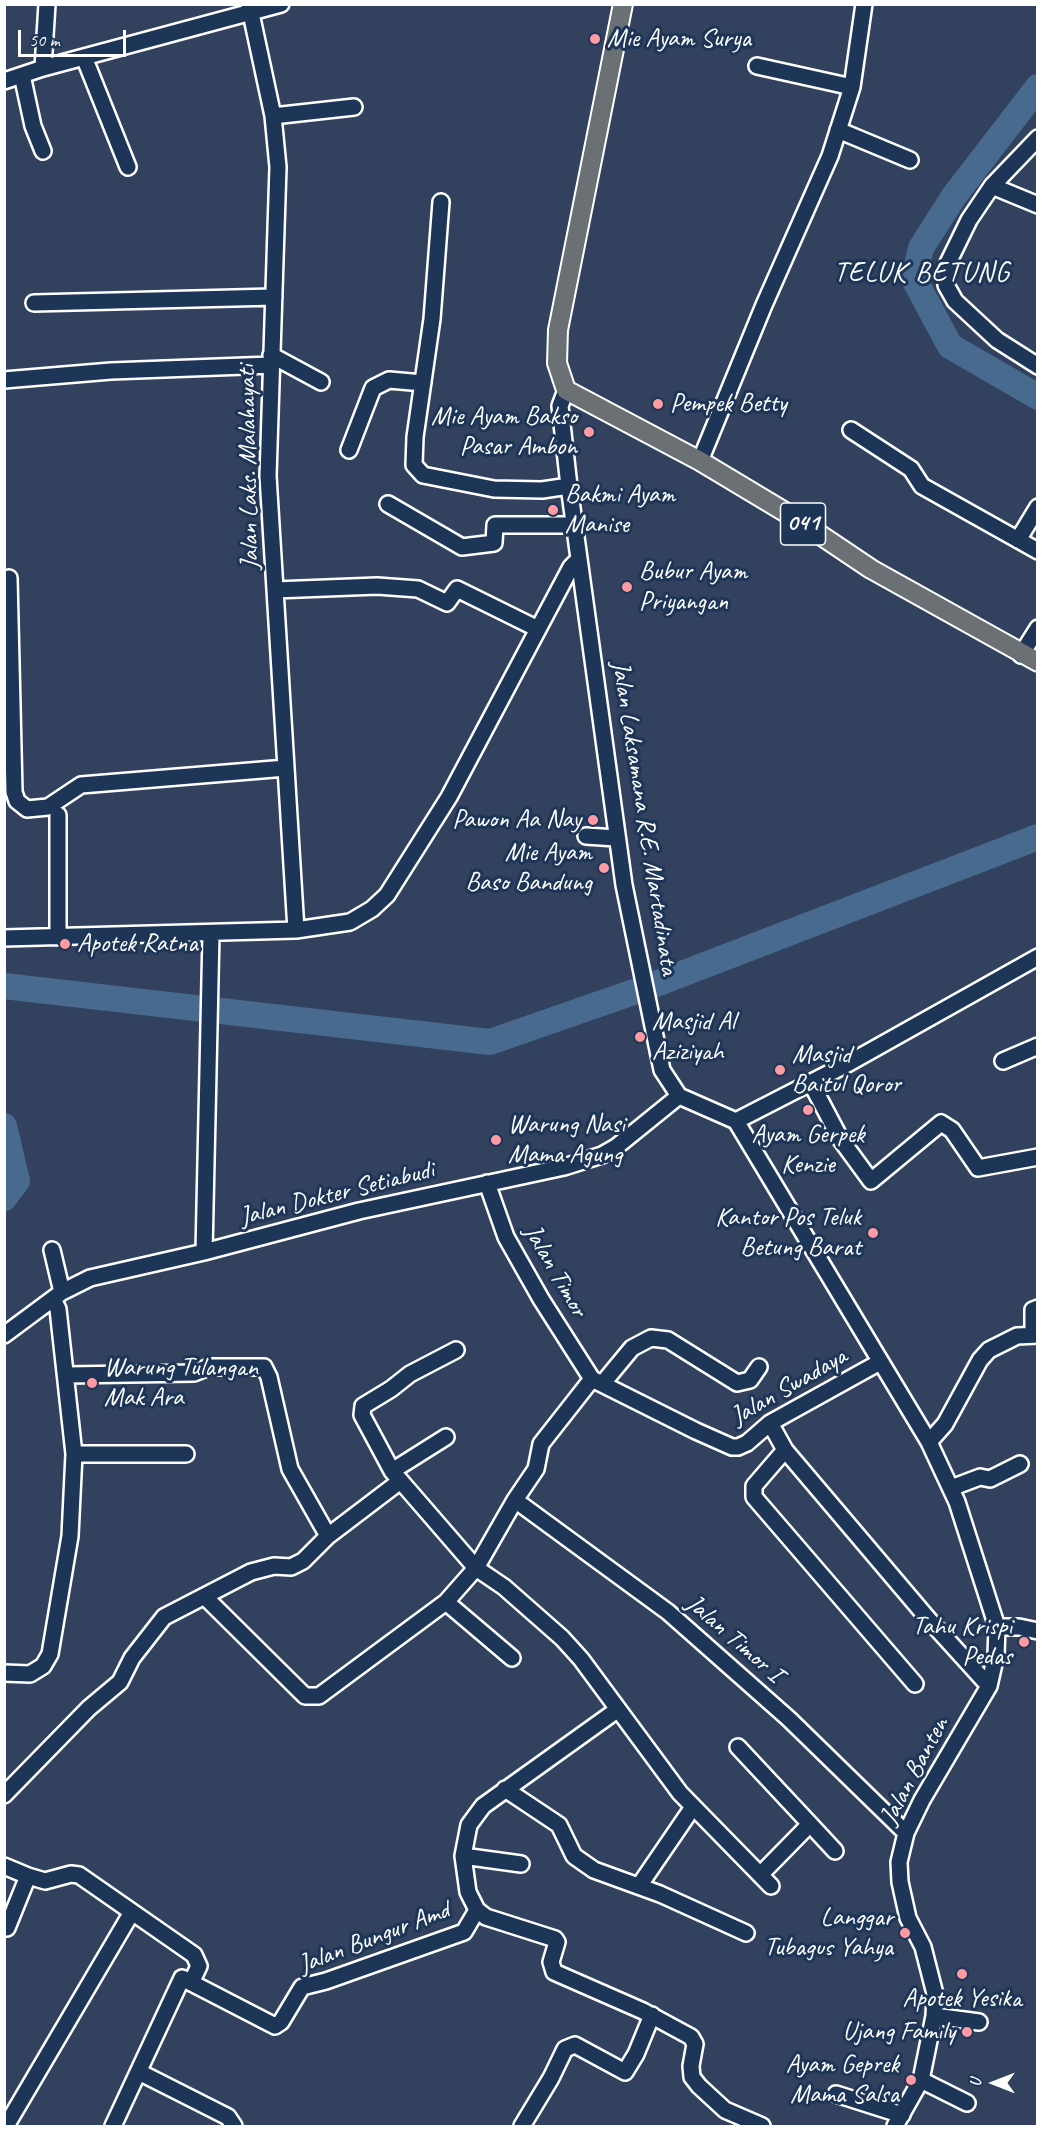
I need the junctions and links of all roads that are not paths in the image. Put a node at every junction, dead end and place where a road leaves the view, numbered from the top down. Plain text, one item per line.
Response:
1 (46, 4) edge
2 (281, 4) edge
3 (624, 4) edge
4 (864, 4) edge
5 (249, 9) edge
6 (84, 57) junction
7 (757, 66) dead end
8 (43, 68) junction
9 (22, 75) junction
10 (4, 81) edge
11 (852, 87) junction
12 (354, 107) dead end
13 (273, 116) junction
14 (838, 130) junction
15 (1038, 138) edge
16 (43, 152) dead end
17 (910, 160) dead end
18 (128, 167) dead end
19 (992, 186) junction
20 (441, 202) dead end
21 (1038, 205) edge
22 (274, 297) junction
23 (34, 303) dead end
24 (271, 360) junction
25 (1038, 366) edge
26 (4, 380) edge
27 (321, 382) dead end
28 (423, 383) junction
29 (566, 390) junction
30 (851, 430) dead end
31 (349, 450) dead end
32 (700, 461) junction
33 (568, 486) junction
34 (388, 504) dead end
35 (1038, 507) edge
36 (574, 525) junction
37 (1018, 540) junction
38 (1038, 550) edge
39 (579, 559) junction
40 (9, 578) dead end
41 (275, 590) junction
42 (1038, 627) edge
43 (538, 629) junction
44 (1029, 659) edge
45 (286, 768) junction
46 (58, 814) dead end
47 (586, 836) dead end
48 (616, 838) junction
49 (296, 930) junction
50 (211, 934) junction
51 (58, 937) junction
52 (4, 938) edge
53 (1038, 957) edge
54 (1038, 1046) edge
55 (1004, 1061) dead end
56 (811, 1083) junction
57 (679, 1096) junction
58 (736, 1121) junction
59 (1038, 1157) edge
60 (487, 1183) junction
61 (52, 1250) dead end
62 (204, 1252) junction
63 (58, 1296) junction
64 (1038, 1308) edge
65 (4, 1335) edge
66 (1035, 1335) edge
67 (456, 1350) dead end
68 (880, 1362) junction
69 (759, 1367) dead end
70 (66, 1375) junction
71 (598, 1381) junction
72 (770, 1423) junction
73 (446, 1437) dead end
74 (929, 1442) junction
75 (785, 1450) junction
76 (74, 1454) junction
77 (186, 1454) dead end
78 (1020, 1464) dead end
79 (395, 1476) junction
80 (951, 1488) junction
81 (515, 1500) junction
82 (328, 1536) junction
83 (476, 1568) junction
84 (206, 1598) junction
85 (446, 1602) junction
86 (997, 1627) junction
87 (1038, 1631) edge
88 (512, 1658) dead end
89 (4, 1673) edge
90 (915, 1684) dead end
91 (989, 1686) junction
92 (617, 1710) junction
93 (738, 1748) dead end
94 (505, 1789) junction
95 (4, 1795) edge
96 (693, 1807) junction
97 (810, 1824) junction
98 (906, 1833) junction
99 (835, 1851) dead end
100 (463, 1856) junction
101 (521, 1864) dead end
102 (4, 1866) edge
103 (760, 1875) junction
104 (28, 1876) junction
105 (639, 1886) junction
106 (771, 1886) dead end
107 (477, 1910) junction
108 (132, 1912) junction
109 (5, 1929) edge
110 (746, 1933) dead end
111 (191, 1983) junction
112 (652, 2016) junction
113 (934, 2016) junction
114 (979, 2022) dead end
115 (139, 2072) junction
116 (921, 2080) junction
117 (836, 2094) dead end
118 (967, 2103) dead end
119 (898, 2121) edge
120 (6, 2127) edge
121 (113, 2127) edge
122 (234, 2127) edge
123 (522, 2127) edge
124 (762, 2127) edge

1 - 8 street
2 - 5 street
3 - 29 main road, Jalan Laksamana R.E. Martadinata
4 - 11 street
5 - 6 street
5 - 13 street, Jalan Laks. Malahayati
6 - 8 street
6 - 18 street
7 - 11 street
8 - 9 street
9 - 10 street
9 - 16 street
11 - 14 street
12 - 13 street
13 - 22 street, Jalan Laks. Malahayati
14 - 17 street
14 - 32 street
15 - 19 street
19 - 21 street
19 - 25 street
20 - 28 street
22 - 23 street
22 - 24 street, Jalan Laks. Malahayati
24 - 26 street
24 - 27 street
24 - 41 street, Jalan Laks. Malahayati
28 - 31 street
28 - 33 street
29 - 32 main road, 041
29 - 33 street, Jalan Laksamana R.E. Martadinata
30 - 37 street
32 - 44 main road, 041
33 - 36 street, Jalan Laksamana R.E. Martadinata
34 - 36 street
35 - 37 street
36 - 39 street, Jalan Laksamana R.E. Martadinata
37 - 38 street
39 - 43 street
39 - 48 street, Jalan Laksamana R.E. Martadinata
40 - 45 street
41 - 43 street
41 - 45 street, Jalan Laks. Malahayati
42 - 44 street
43 - 49 street
45 - 49 street, Jalan Laks. Malahayati
46 - 51 street
47 - 48 street
48 - 57 street, Jalan Laksamana R.E. Martadinata
49 - 50 street
50 - 51 street
50 - 62 street
51 - 52 street
53 - 56 street
54 - 55 street
56 - 58 street
56 - 59 street
57 - 58 street
57 - 60 street, Jalan Dokter Setiabudi
58 - 68 street, Jalan Banten
60 - 62 street, Jalan Dokter Setiabudi
60 - 71 street, Jalan Timor
61 - 63 street
62 - 63 street, Jalan Dokter Setiabudi
63 - 65 street, Jalan Dokter Setiabudi
63 - 70 street
64 - 66 street
66 - 74 street
67 - 79 street
68 - 72 street, Jalan Swadaya
68 - 74 street, Jalan Banten
69 - 71 street
70 - 76 street
70 - 82 street
71 - 72 street, Jalan Swadaya
71 - 81 street
72 - 75 street
73 - 79 street
74 - 80 street, Jalan Banten
75 - 90 street
75 - 91 street
76 - 77 street
76 - 89 street
78 - 80 street
79 - 82 street
79 - 83 street
80 - 86 street, Jalan Banten
81 - 83 street
81 - 98 street, Jalan Timor I
82 - 84 street
83 - 85 street
83 - 92 street
84 - 85 street
84 - 95 street
85 - 88 street
86 - 87 street
86 - 91 street, Jalan Banten
91 - 98 street, Jalan Banten
92 - 94 street
92 - 96 street
93 - 97 street
94 - 100 street
94 - 105 street
96 - 103 street
96 - 105 street
97 - 99 street
97 - 103 street
98 - 113 street, Jalan Banten
100 - 101 street
100 - 107 street
102 - 104 street
103 - 106 street
104 - 108 street
104 - 109 street
105 - 110 street
107 - 111 street, Jalan Bungur Amd
107 - 112 street
108 - 111 street
108 - 120 street
111 - 115 street
112 - 123 street
112 - 124 street
113 - 114 street
113 - 116 street, Jalan Banten
115 - 121 street
115 - 122 street
116 - 118 street
116 - 119 street, Jalan Banten
117 - 119 street

